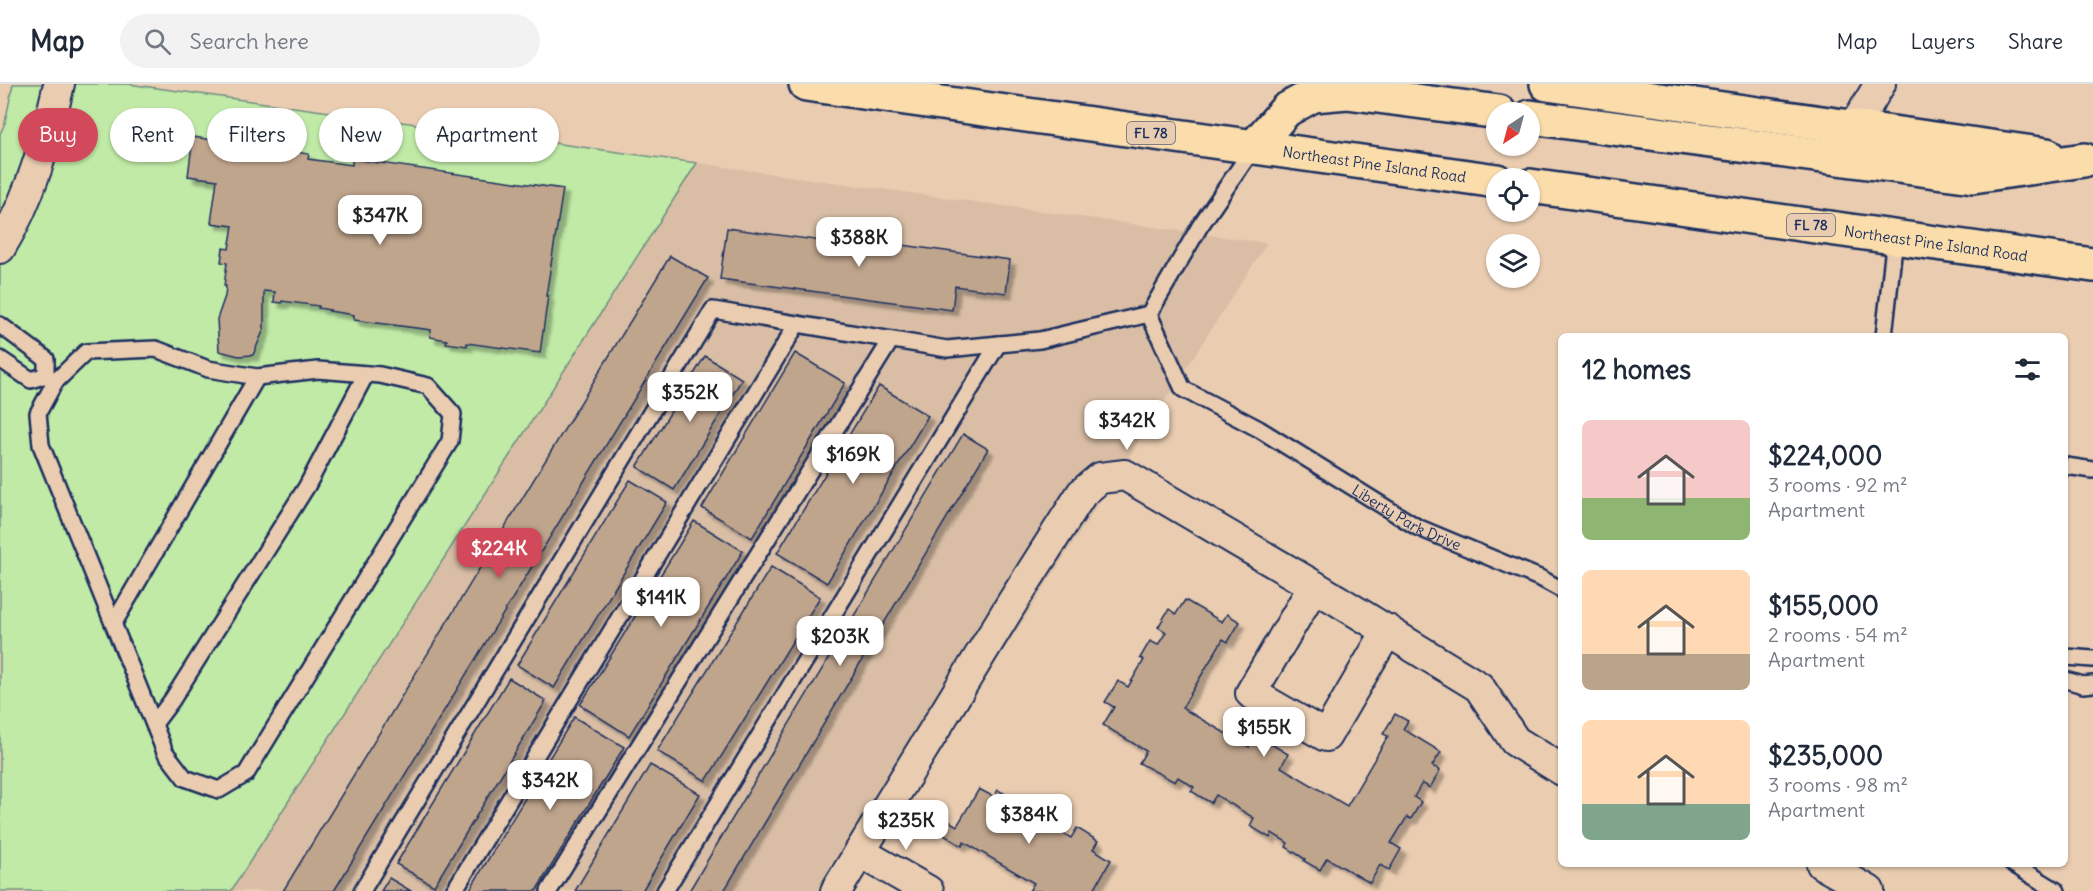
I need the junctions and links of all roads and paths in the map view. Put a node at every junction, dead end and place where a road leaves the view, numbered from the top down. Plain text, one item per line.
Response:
1 (59, 84) edge
2 (806, 84) edge
3 (1547, 84) edge
4 (1880, 84) edge
5 (1486, 110) edge
6 (1540, 118) edge
7 (1854, 127) junction
8 (1254, 147) junction
9 (2089, 161) edge
10 (1486, 179) edge
11 (1540, 187) edge
12 (1894, 237) junction
13 (0, 248) edge
14 (2093, 265) edge
15 (1149, 314) junction
16 (796, 324) junction
17 (0, 325) edge
18 (1884, 333) edge
19 (891, 340) junction
20 (998, 345) junction
21 (0, 359) edge
22 (366, 374) junction
23 (257, 377) junction
24 (50, 379) junction
25 (2068, 466) edge
26 (2093, 470) edge
27 (1314, 586) junction
28 (1558, 588) edge
29 (114, 623) junction
30 (1388, 630) junction
31 (2068, 657) edge
32 (2093, 659) edge
33 (2068, 681) edge
34 (2093, 684) edge
35 (154, 724) junction
36 (1558, 768) edge
37 (860, 852) junction
38 (1827, 867) edge
39 (2018, 867) edge
40 (362, 891) edge
41 (454, 891) edge
42 (549, 891) edge
43 (665, 891) edge
44 (836, 891) edge
45 (928, 891) edge
46 (1869, 891) edge
47 (2057, 891) edge

1 - 13 street
2 - 8 main road, Northeast Pine Island Road / FL 78
3 - 7 main road
4 - 7 street
5 - 8 main road, Northeast Pine Island Road
6 - 9 main road
7 - 9 main road
8 - 10 main road, Northeast Pine Island Road / FL 78
8 - 15 lane
11 - 12 main road, Northeast Pine Island Road / FL 78
12 - 14 main road, Northeast Pine Island Road / FL 78
12 - 18 lane
15 - 20 lane
15 - 28 lane, Liberty Park Drive
16 - 19 lane
16 - 40 lane
16 - 41 lane
17 - 24 lane
19 - 20 lane
19 - 42 lane
20 - 43 lane
21 - 24 lane
22 - 23 lane
22 - 35 lane
22 - 35 lane
23 - 24 lane
23 - 29 lane
24 - 29 lane
25 - 26 lane
27 - 30 street
27 - 30 street
27 - 37 street
29 - 35 lane
30 - 36 street
31 - 32 lane
33 - 34 lane
37 - 44 street
37 - 45 street
38 - 46 street
39 - 47 lane

